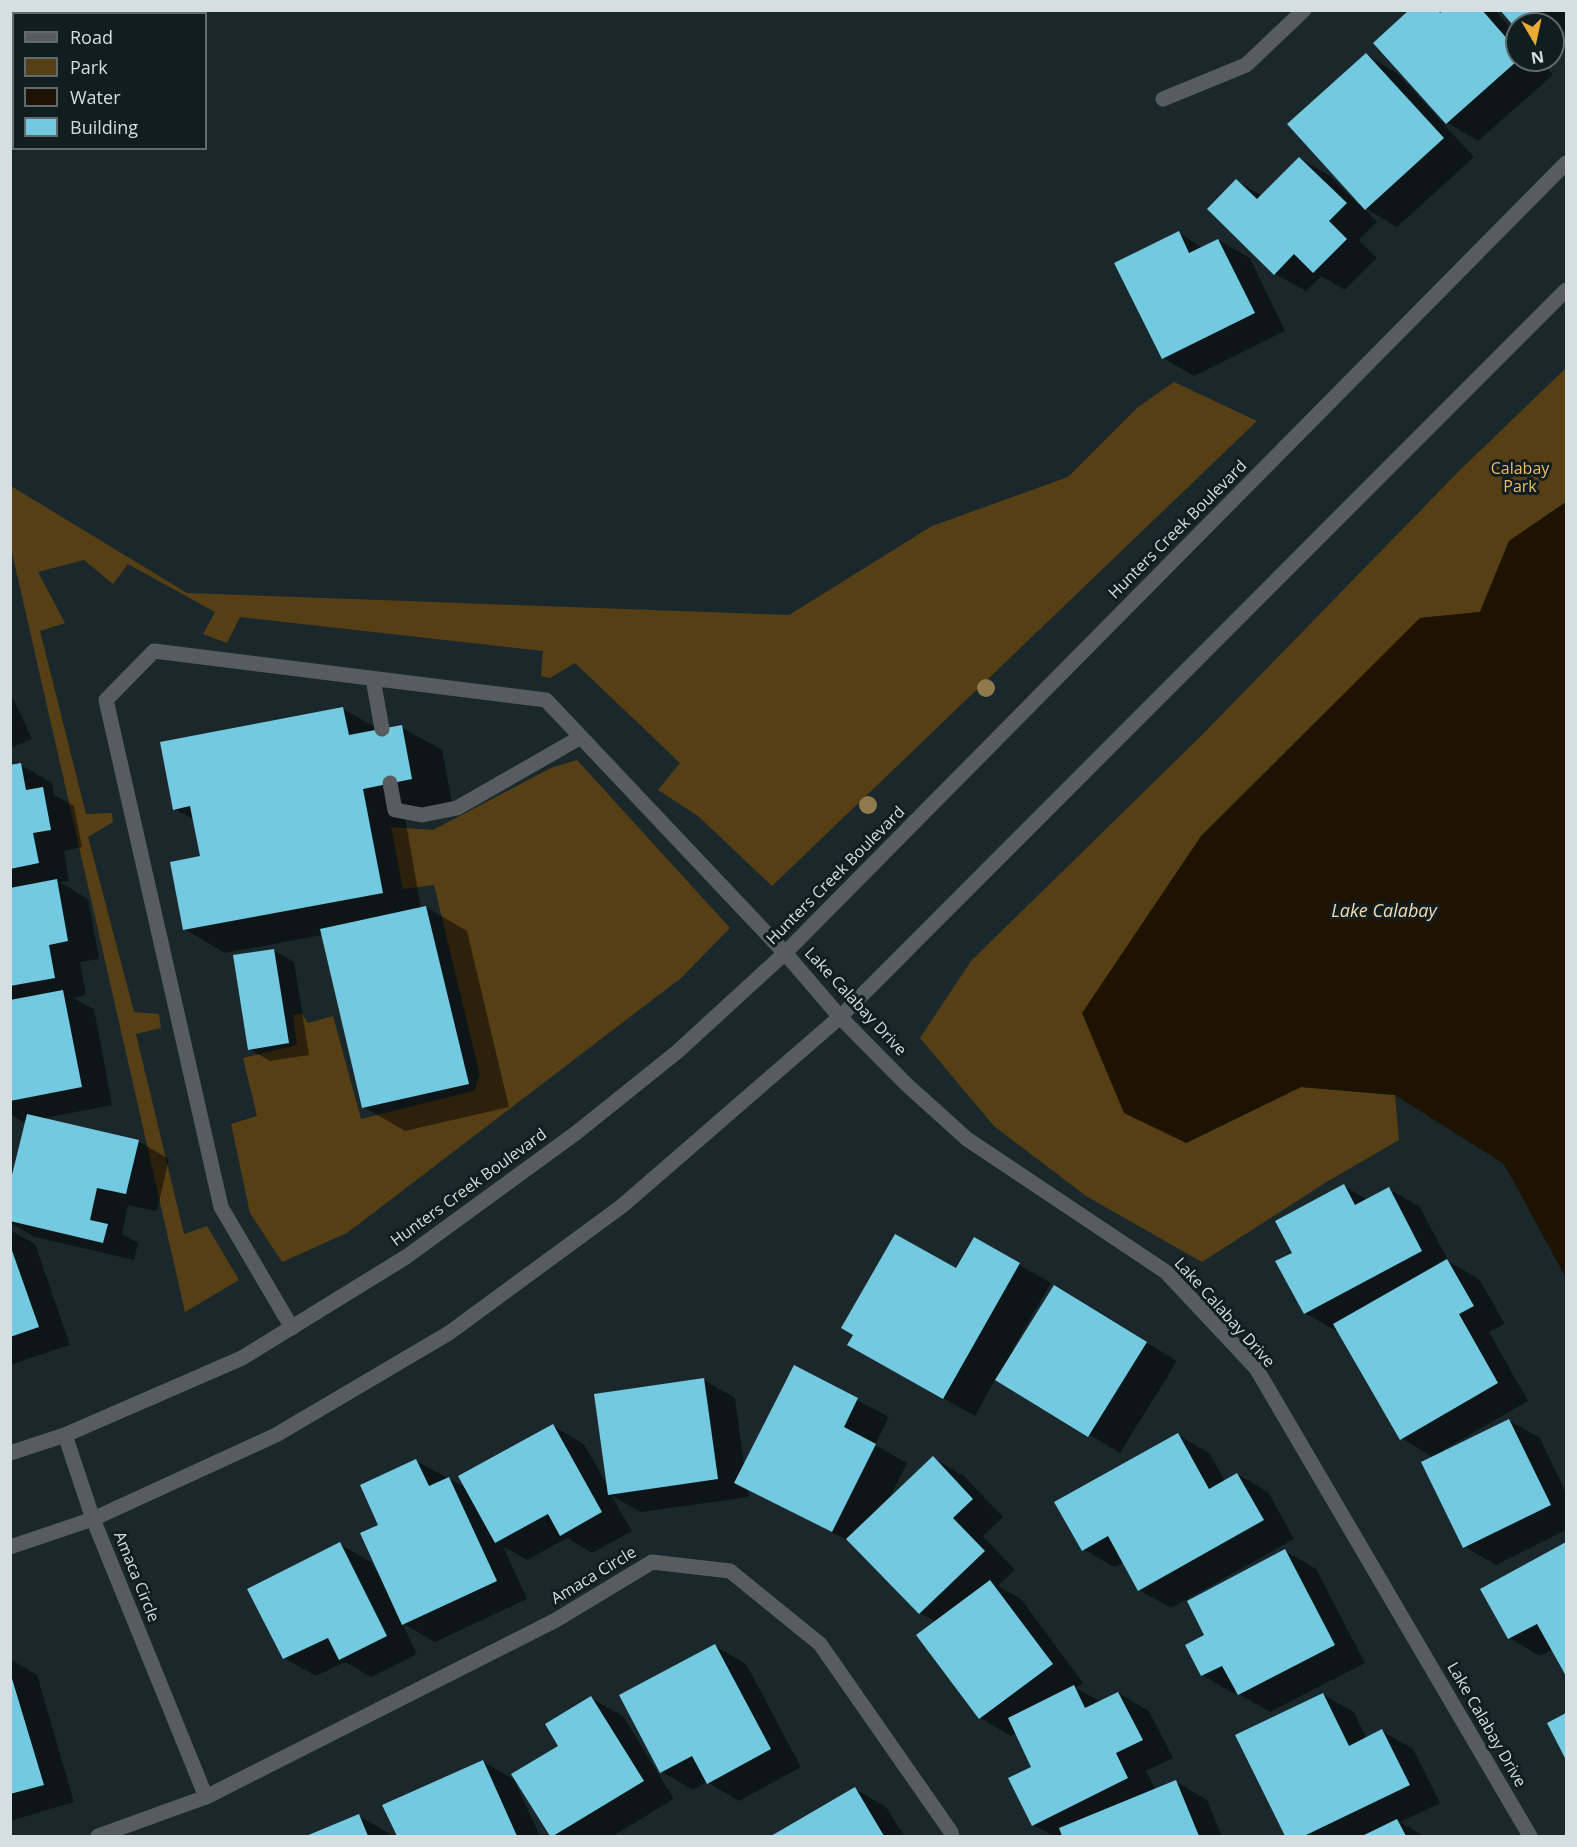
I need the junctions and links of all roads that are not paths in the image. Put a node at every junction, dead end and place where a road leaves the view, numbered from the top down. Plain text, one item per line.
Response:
1 (1304, 10) edge
2 (1163, 99) dead end
3 (1566, 163) edge
4 (1566, 290) edge
5 (373, 678) junction
6 (382, 729) dead end
7 (581, 736) junction
8 (390, 783) dead end
9 (785, 953) junction
10 (840, 1017) junction
11 (292, 1328) junction
12 (65, 1435) junction
13 (10, 1452) edge
14 (93, 1520) junction
15 (10, 1547) edge
16 (206, 1797) junction
17 (98, 1836) edge
18 (952, 1836) edge
19 (1530, 1836) edge

1 - 2 street
3 - 9 street, Hunters Creek Boulevard
4 - 10 street
5 - 6 street
5 - 7 street, Lake Calabay Drive
5 - 11 street, Lake Calabay Drive
7 - 8 street
7 - 9 street, Lake Calabay Drive
9 - 10 street, Lake Calabay Drive
9 - 11 street, Hunters Creek Boulevard
10 - 14 street
10 - 19 street, Lake Calabay Drive
11 - 12 street, Hunters Creek Boulevard
12 - 13 street, Hunters Creek Boulevard
12 - 14 street, Amaca Circle
14 - 15 street
14 - 16 street, Amaca Circle
16 - 17 street, Amaca Circle
16 - 18 street, Amaca Circle

